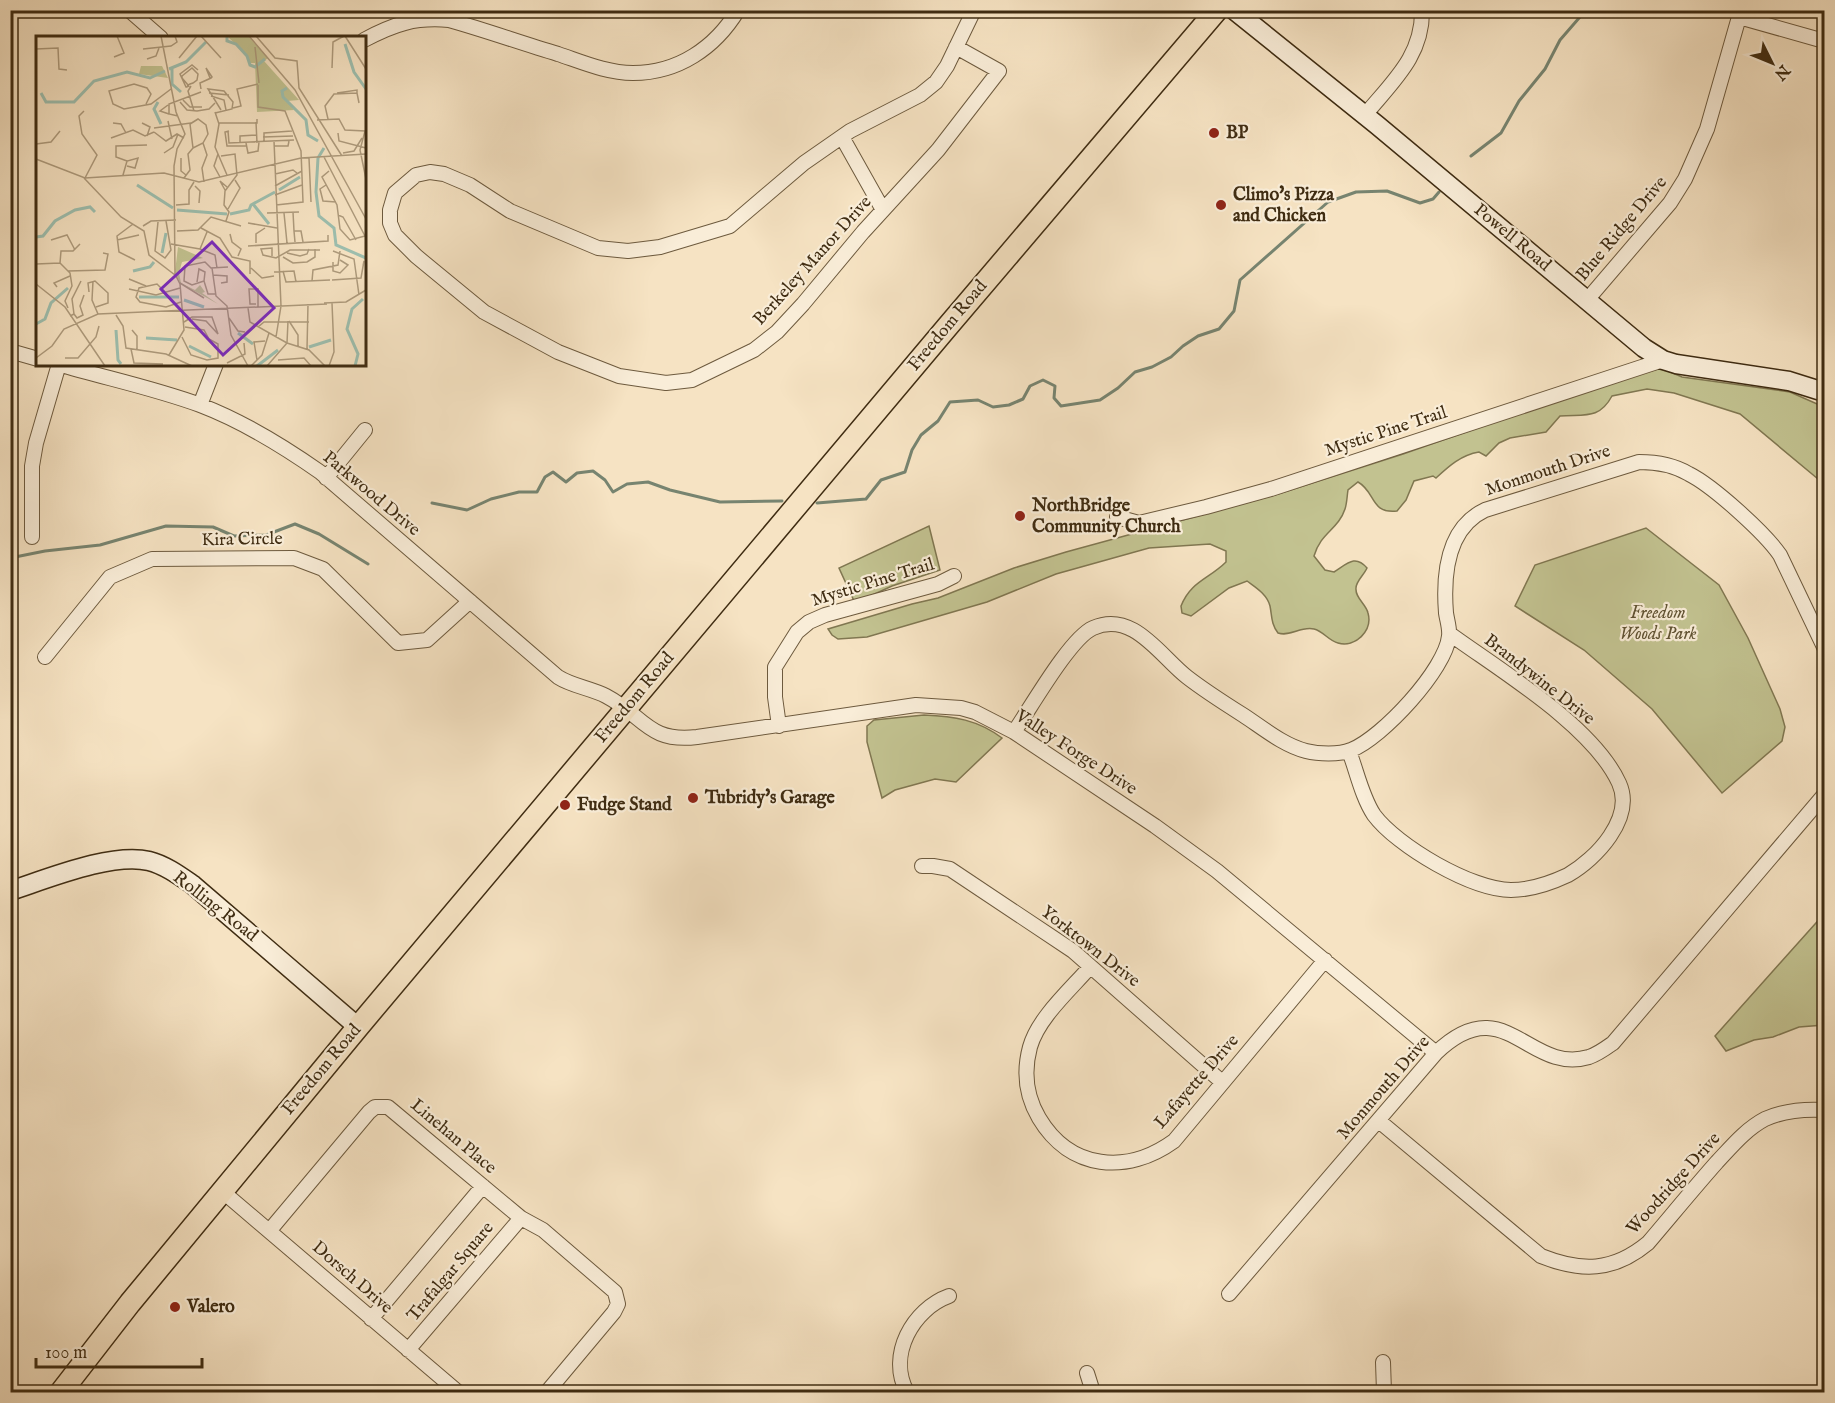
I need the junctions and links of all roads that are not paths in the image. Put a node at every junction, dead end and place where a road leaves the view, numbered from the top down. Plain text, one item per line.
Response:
1 (129, 10) edge
2 (738, 10) edge
3 (974, 10) edge
4 (1217, 10) edge
5 (1233, 10) edge
6 (1422, 10) edge
7 (1740, 14) edge
8 (158, 36) edge
9 (366, 39) edge
10 (1824, 41) edge
11 (956, 47) junction
12 (1365, 115) junction
13 (842, 137) junction
14 (883, 210) junction
15 (1587, 300) junction
16 (10, 351) edge
17 (36, 358) edge
18 (1663, 360) junction
19 (59, 366) edge
20 (63, 366) edge
21 (215, 366) edge
22 (1824, 392) edge
23 (200, 405) junction
24 (365, 430) dead end
25 (326, 478) junction
26 (1117, 517) dead end
27 (32, 537) dead end
28 (954, 576) dead end
29 (470, 601) junction
30 (1450, 634) junction
31 (1824, 647) edge
32 (45, 657) dead end
33 (627, 709) junction
34 (779, 726) junction
35 (1014, 732) junction
36 (1349, 751) junction
37 (1824, 795) edge
38 (922, 866) dead end
39 (10, 891) edge
40 (1325, 960) junction
41 (1090, 967) junction
42 (358, 1027) junction
43 (1436, 1053) junction
44 (1222, 1082) junction
45 (1824, 1110) edge
46 (1378, 1121) junction
47 (483, 1186) junction
48 (222, 1191) junction
49 (521, 1218) junction
50 (270, 1230) junction
51 (1229, 1294) dead end
52 (949, 1296) dead end
53 (371, 1319) junction
54 (408, 1350) junction
55 (1383, 1362) dead end
56 (1087, 1373) dead end
57 (61, 1392) edge
58 (458, 1392) edge
59 (547, 1392) edge
60 (907, 1392) edge
61 (1093, 1392) edge
62 (1384, 1392) edge

1 - 8 street
2 - 9 street
3 - 11 street, Berkeley Manor Drive
4 - 33 main road, Freedom Road
5 - 12 street, Powell Road
6 - 12 street
7 - 10 street
7 - 15 street, Blue Ridge Drive
11 - 13 street, Berkeley Manor Drive
11 - 14 street, Berkeley Manor Drive
12 - 15 street, Powell Road
13 - 14 street
13 - 14 street, Berkeley Manor Drive
15 - 18 street, Powell Road
16 - 17 street
18 - 22 street, Powell Road
18 - 26 street, Mystic Pine Trail
19 - 27 street
20 - 23 street, Parkwood Drive
21 - 23 street
23 - 25 street, Parkwood Drive
24 - 25 street
25 - 29 street, Parkwood Drive
28 - 34 street, Mystic Pine Trail
29 - 32 street, Kira Circle
29 - 33 street, Parkwood Drive
30 - 31 street, Monmouth Drive
30 - 36 street, Monmouth Drive
30 - 36 street, Brandywine Drive
33 - 34 street, Valley Forge Drive
33 - 42 main road, Freedom Road
34 - 35 street, Valley Forge Drive
35 - 36 street, Monmouth Drive
35 - 40 street, Valley Forge Drive
37 - 43 street, Monmouth Drive
38 - 41 street, Yorktown Drive
39 - 42 street, Rolling Road
40 - 43 street, Valley Forge Drive
40 - 44 street, Lafayette Drive
41 - 44 street, Yorktown Drive
41 - 44 street, Lafayette Drive
42 - 48 main road, Freedom Road
43 - 46 street, Monmouth Drive
45 - 46 street, Woodridge Drive
46 - 51 street, Monmouth Drive
47 - 49 street, Linehan Place
47 - 50 street, Linehan Place
47 - 53 street, Trafalgar Square
48 - 50 street, Dorsch Drive
48 - 57 main road, Freedom Road
49 - 54 street, Trafalgar Square
49 - 59 street, Linehan Place
50 - 53 street, Dorsch Drive
52 - 60 street
53 - 54 street, Dorsch Drive
54 - 58 street, Dorsch Drive
55 - 62 street
56 - 61 street

